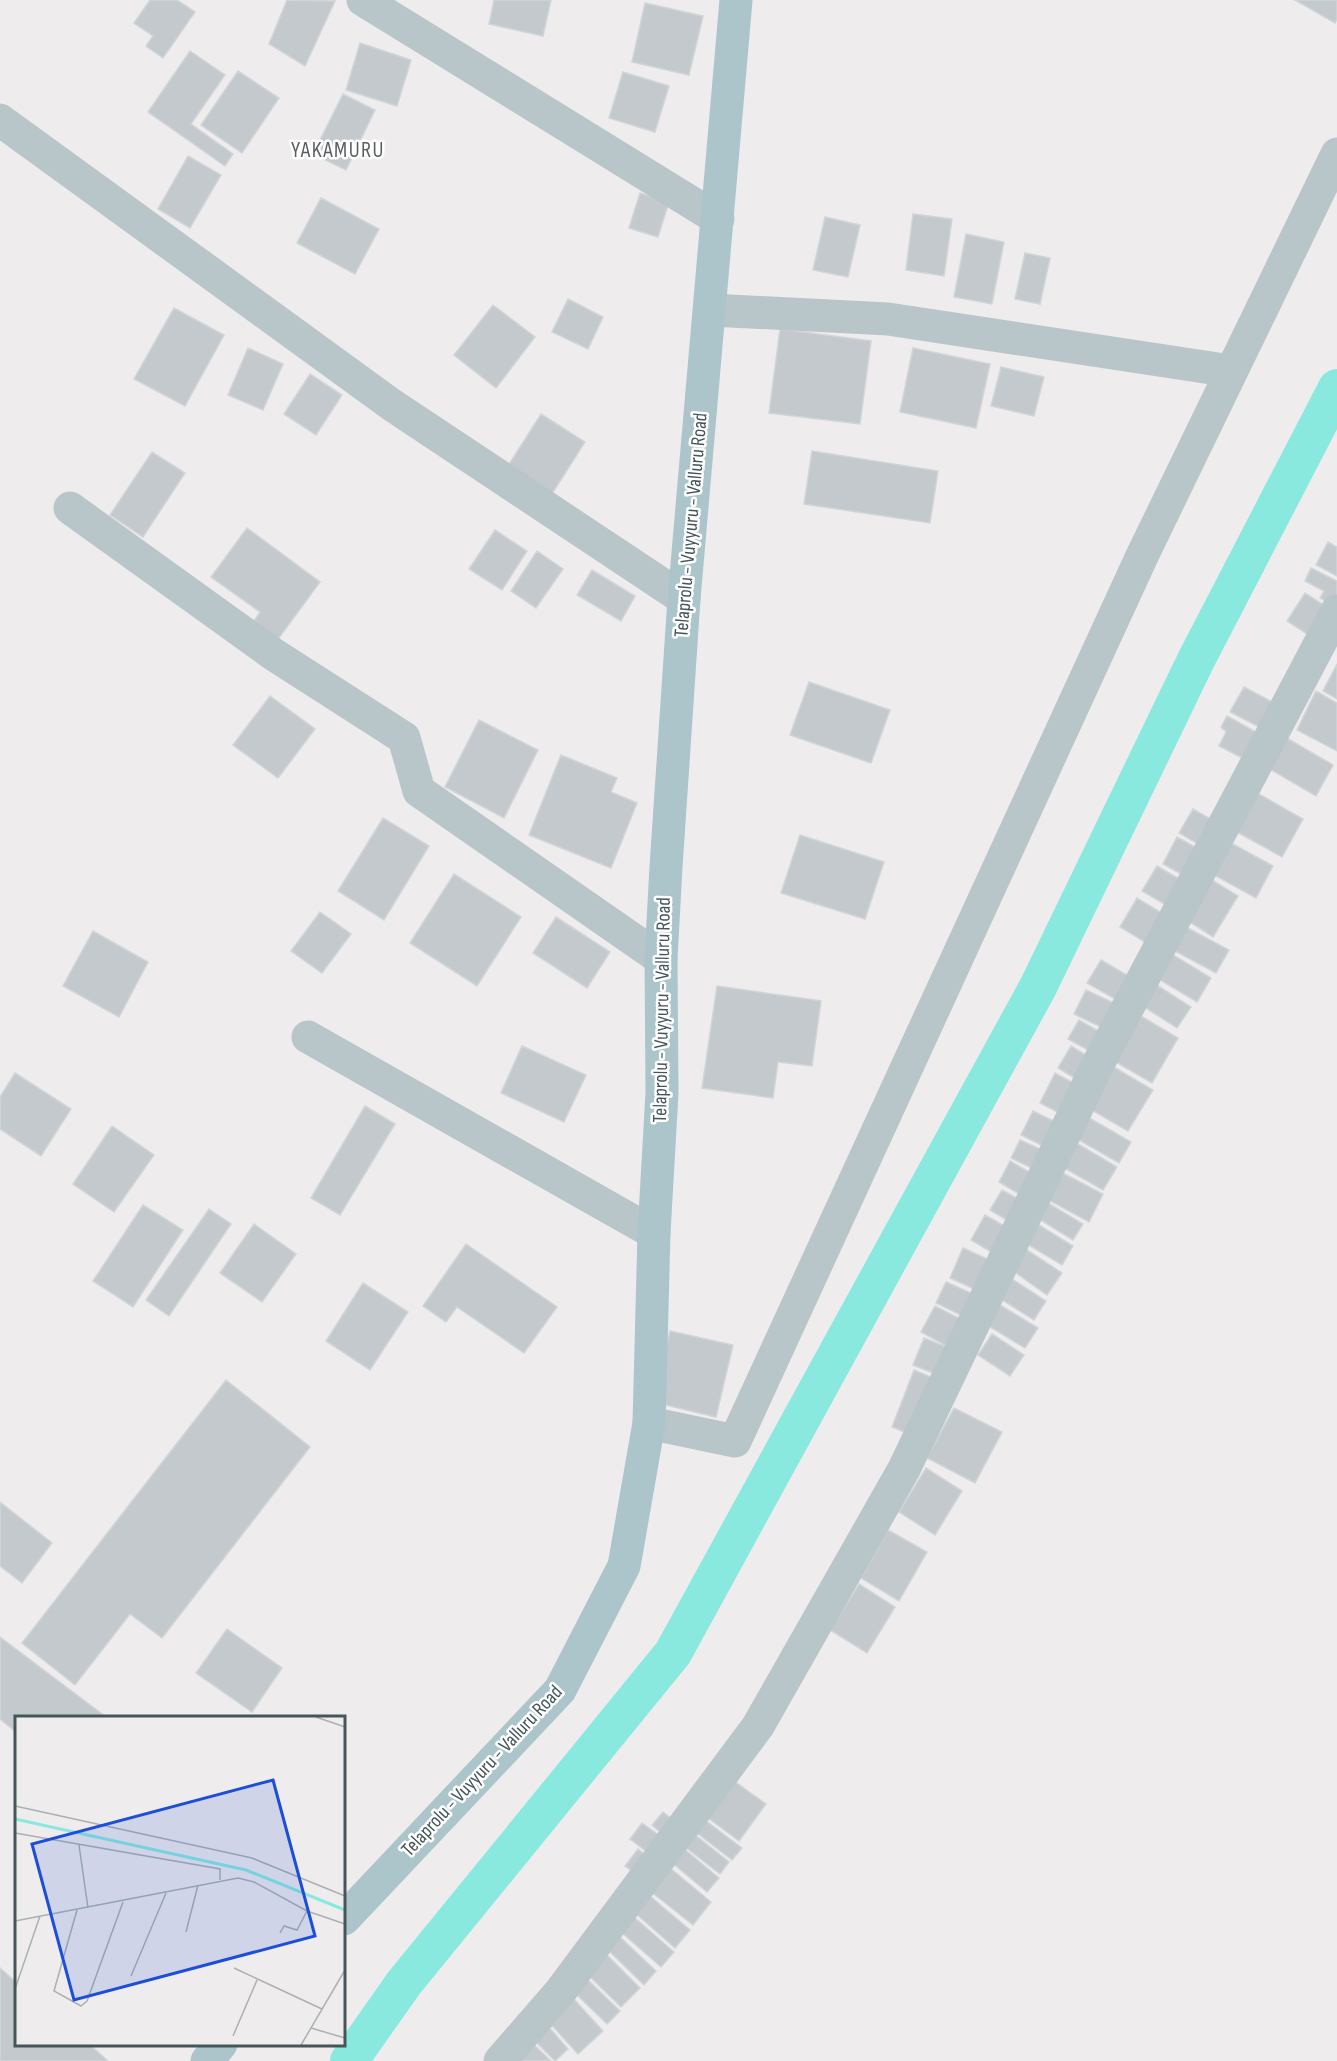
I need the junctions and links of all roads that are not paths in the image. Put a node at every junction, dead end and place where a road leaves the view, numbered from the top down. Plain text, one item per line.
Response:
1 (363, 0) edge
2 (736, 0) edge
3 (0, 120) edge
4 (1337, 154) edge
5 (718, 219) junction
6 (711, 310) junction
7 (1232, 371) junction
8 (70, 508) dead end
9 (684, 599) junction
10 (1337, 611) edge
11 (661, 959) junction
12 (308, 1037) dead end
13 (654, 1233) junction
14 (649, 1423) junction
15 (345, 1918) edge
16 (501, 2061) edge

1 - 5 street
2 - 5 main road, Telaprolu - Vuyyuru - Valluru Road
3 - 9 street
4 - 7 street
5 - 6 main road, Telaprolu - Vuyyuru - Valluru Road
6 - 7 street
6 - 9 main road, Telaprolu - Vuyyuru - Valluru Road
7 - 14 street
8 - 11 street
9 - 11 main road, Telaprolu - Vuyyuru - Valluru Road
10 - 16 street
11 - 13 main road, Telaprolu - Vuyyuru - Valluru Road
12 - 13 street
13 - 14 main road, Telaprolu - Vuyyuru - Valluru Road
14 - 15 main road, Telaprolu - Vuyyuru - Valluru Road

